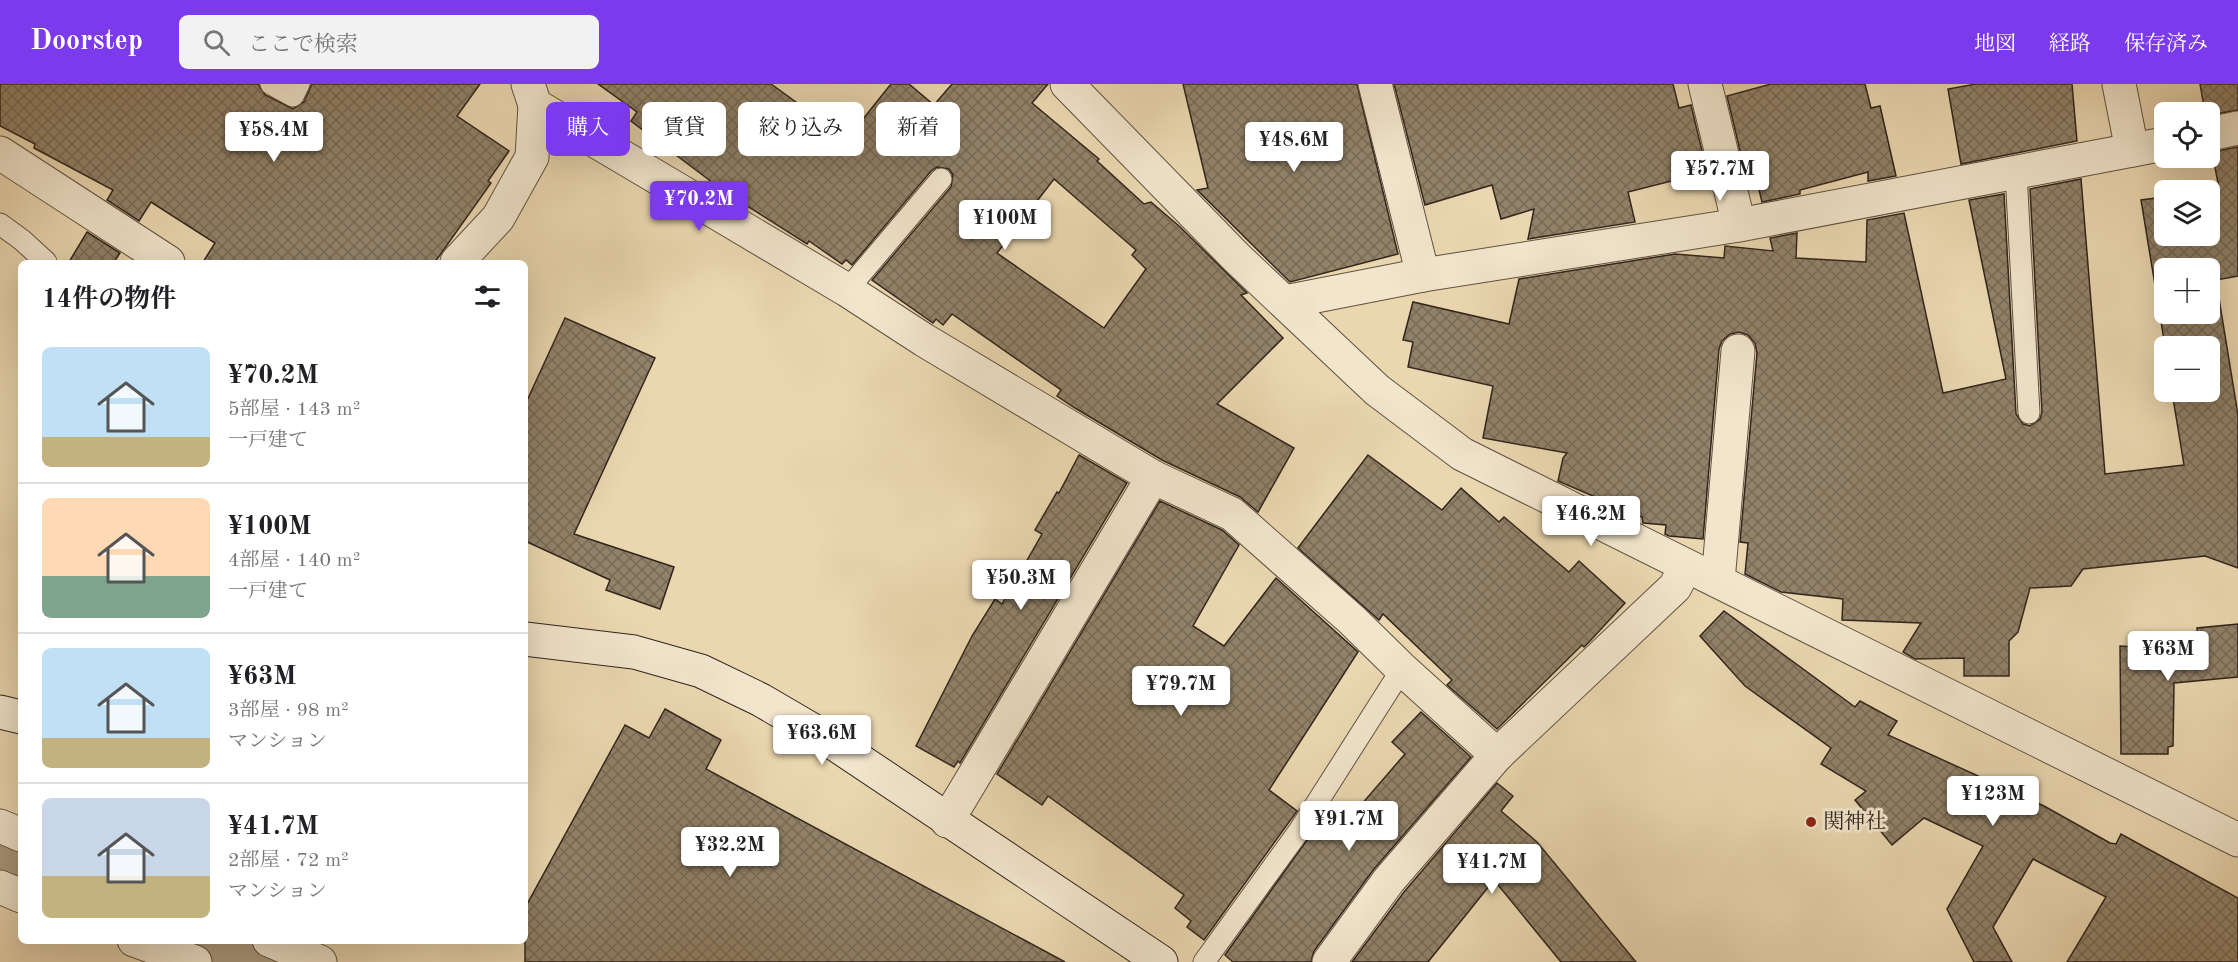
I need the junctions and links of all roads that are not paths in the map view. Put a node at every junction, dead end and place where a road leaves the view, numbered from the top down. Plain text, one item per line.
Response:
1 (271, 84) edge
2 (299, 84) edge
3 (1067, 84) edge
4 (1375, 84) edge
5 (1705, 84) edge
6 (2119, 84) edge
7 (531, 95) edge
8 (2238, 128) edge
9 (2220, 132) edge
10 (2154, 146) edge
11 (2132, 150) junction
12 (0, 153) edge
13 (2016, 173) junction
14 (941, 179) dead end
15 (0, 224) edge
16 (1739, 225) junction
17 (44, 260) edge
18 (165, 260) edge
19 (459, 260) edge
20 (1423, 275) junction
21 (848, 290) junction
22 (1285, 303) junction
23 (1738, 351) dead end
24 (2029, 413) dead end
25 (1153, 477) junction
26 (1686, 566) junction
27 (1718, 581) junction
28 (528, 639) edge
29 (1402, 669) junction
30 (0, 712) edge
31 (18, 716) edge
32 (1497, 755) junction
33 (947, 820) junction
34 (0, 826) edge
35 (18, 834) edge
36 (2238, 840) edge
37 (0, 887) edge
38 (18, 895) edge
39 (145, 944) edge
40 (278, 944) edge
41 (195, 962) edge
42 (320, 962) edge
43 (1161, 962) edge
44 (1204, 962) edge
45 (1329, 962) edge

1 - 2 lane
3 - 22 street
4 - 20 street
5 - 16 street
6 - 11 street
7 - 19 street
7 - 21 street
8 - 9 street
10 - 11 street
11 - 13 street
12 - 18 street
13 - 16 street
13 - 24 lane
14 - 21 lane
15 - 17 lane
16 - 20 street
20 - 22 street
21 - 25 street
22 - 26 street
23 - 27 street
25 - 29 street
25 - 33 street
26 - 27 street
26 - 32 street
27 - 36 street
28 - 33 street
29 - 32 street
29 - 44 lane
30 - 31 street
32 - 45 street
33 - 43 street
34 - 35 street
37 - 38 street
39 - 41 street
40 - 42 street

